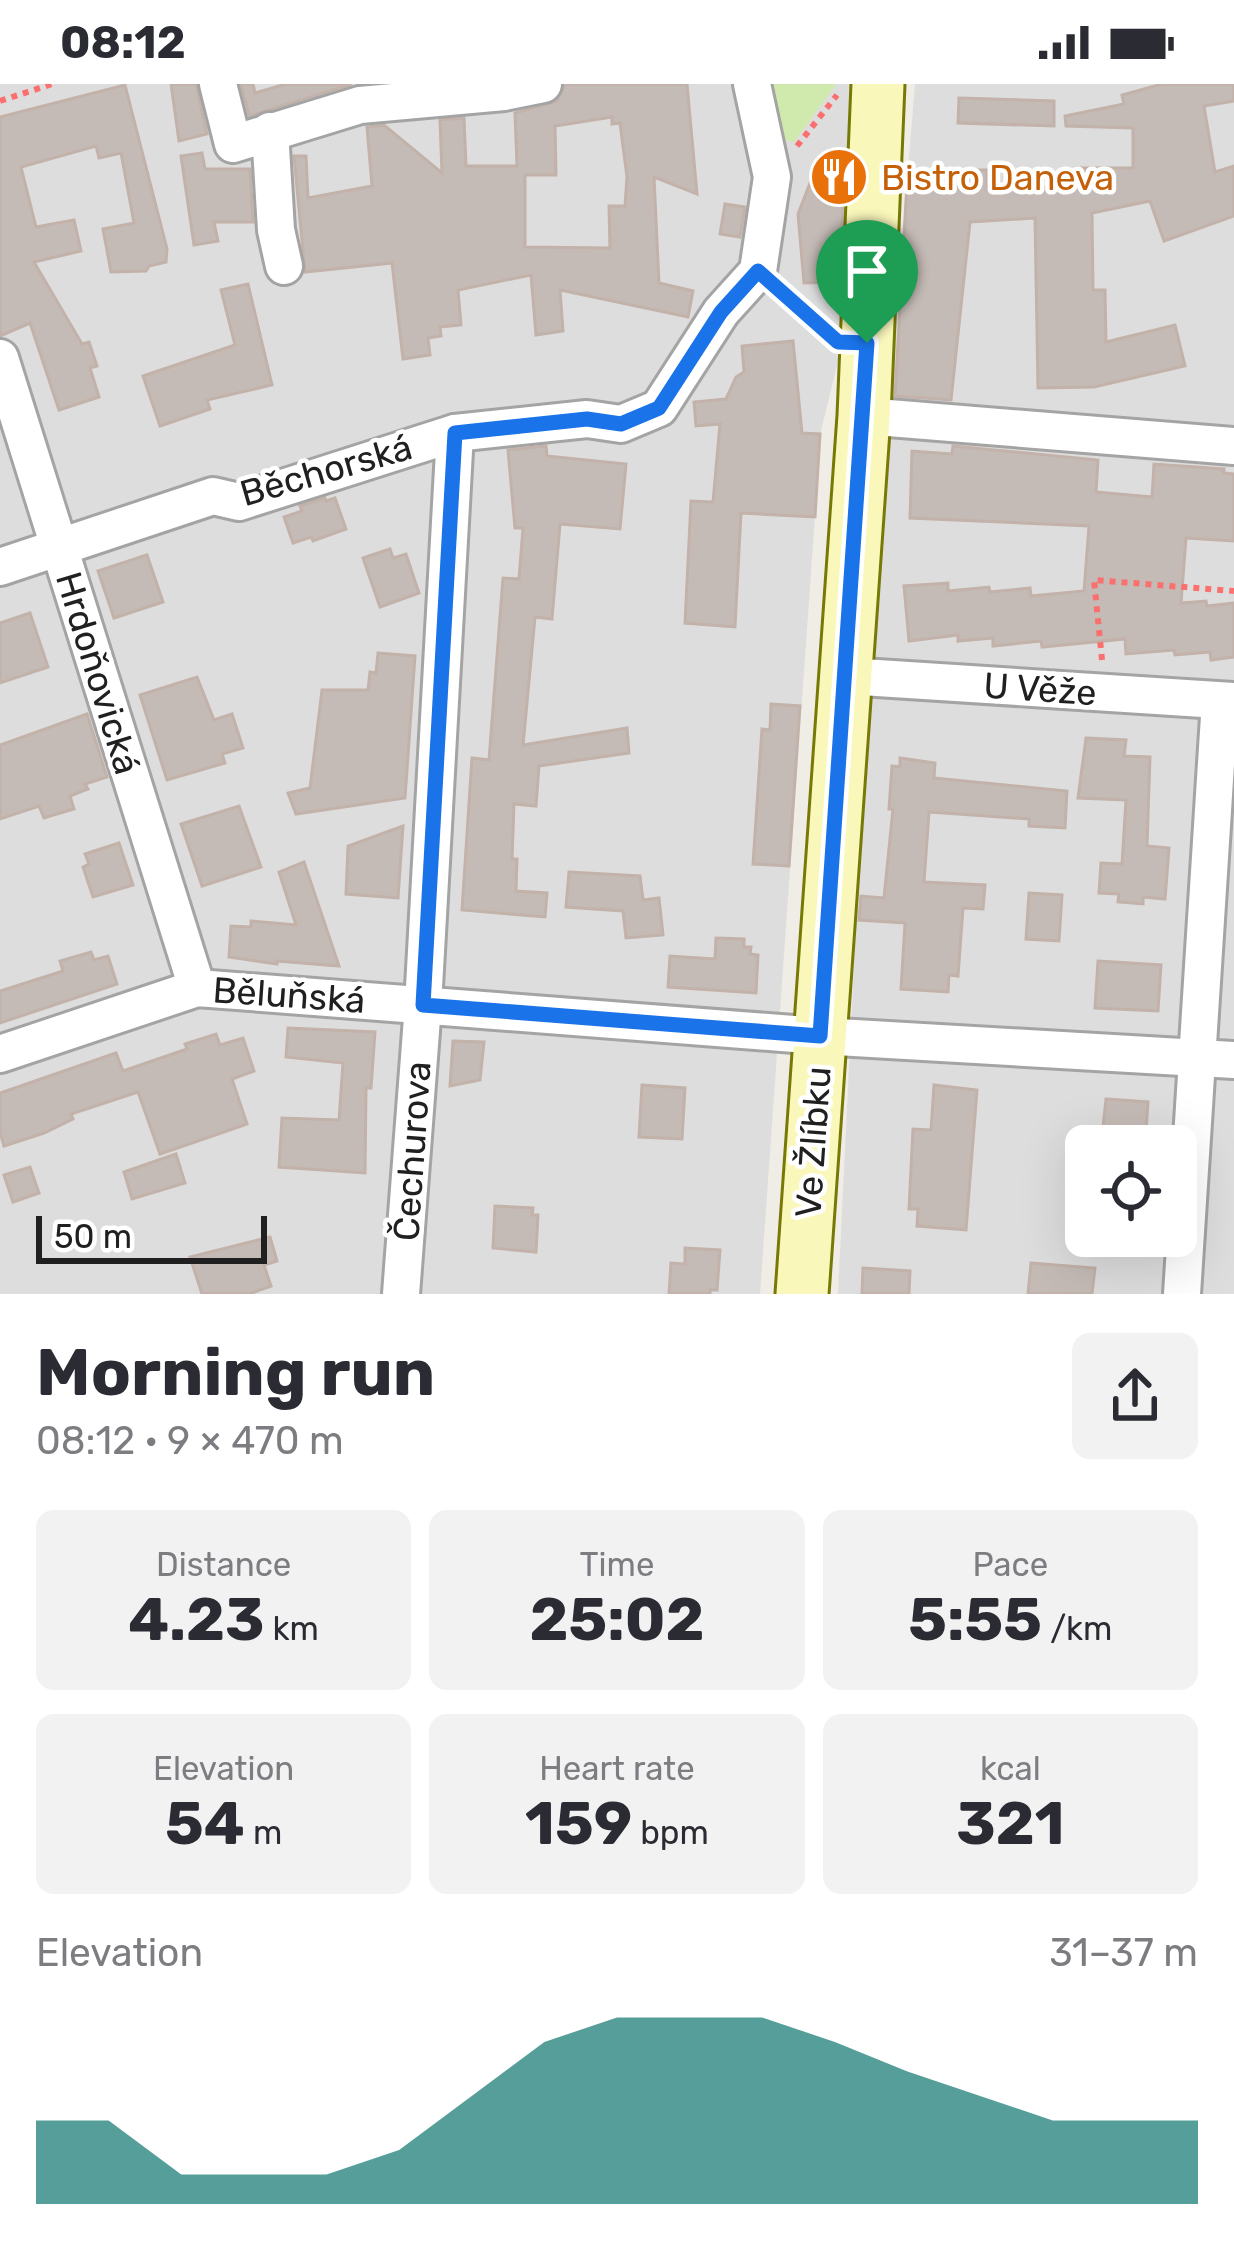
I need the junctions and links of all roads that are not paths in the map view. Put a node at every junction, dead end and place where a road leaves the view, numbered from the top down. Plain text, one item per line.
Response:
1 (218, 84) edge
2 (543, 84) edge
3 (752, 84) edge
4 (878, 84) edge
5 (270, 131) junction
6 (284, 266) dead end
7 (0, 358) edge
8 (864, 416) junction
9 (455, 433) junction
10 (1234, 446) edge
11 (59, 548) junction
12 (0, 567) edge
13 (846, 676) junction
14 (1227, 701) edge
15 (197, 988) junction
16 (423, 1005) junction
17 (820, 1036) junction
18 (0, 1054) edge
19 (1197, 1058) junction
20 (1234, 1060) edge
21 (401, 1294) edge
22 (802, 1294) edge
23 (1182, 1294) edge

1 - 5 street
2 - 5 street
3 - 9 street, Běchorská
4 - 8 street, Ve Žlíbku
5 - 6 street
7 - 11 street, Hrdoňovická
8 - 10 street
8 - 13 street, Ve Žlíbku
9 - 11 street, Běchorská
9 - 16 street, Čechurova
11 - 12 street, Běchorská
11 - 15 street, Hrdoňovická
13 - 14 street, U Věže
13 - 17 street, Ve Žlíbku
14 - 19 street
15 - 16 street, Běluňská
15 - 18 street, Běluňská
16 - 17 street, Běluňská
16 - 21 street, Čechurova
17 - 19 street, Běluňská
17 - 22 street, Ve Žlíbku
19 - 20 street, Běluňská
19 - 23 street

